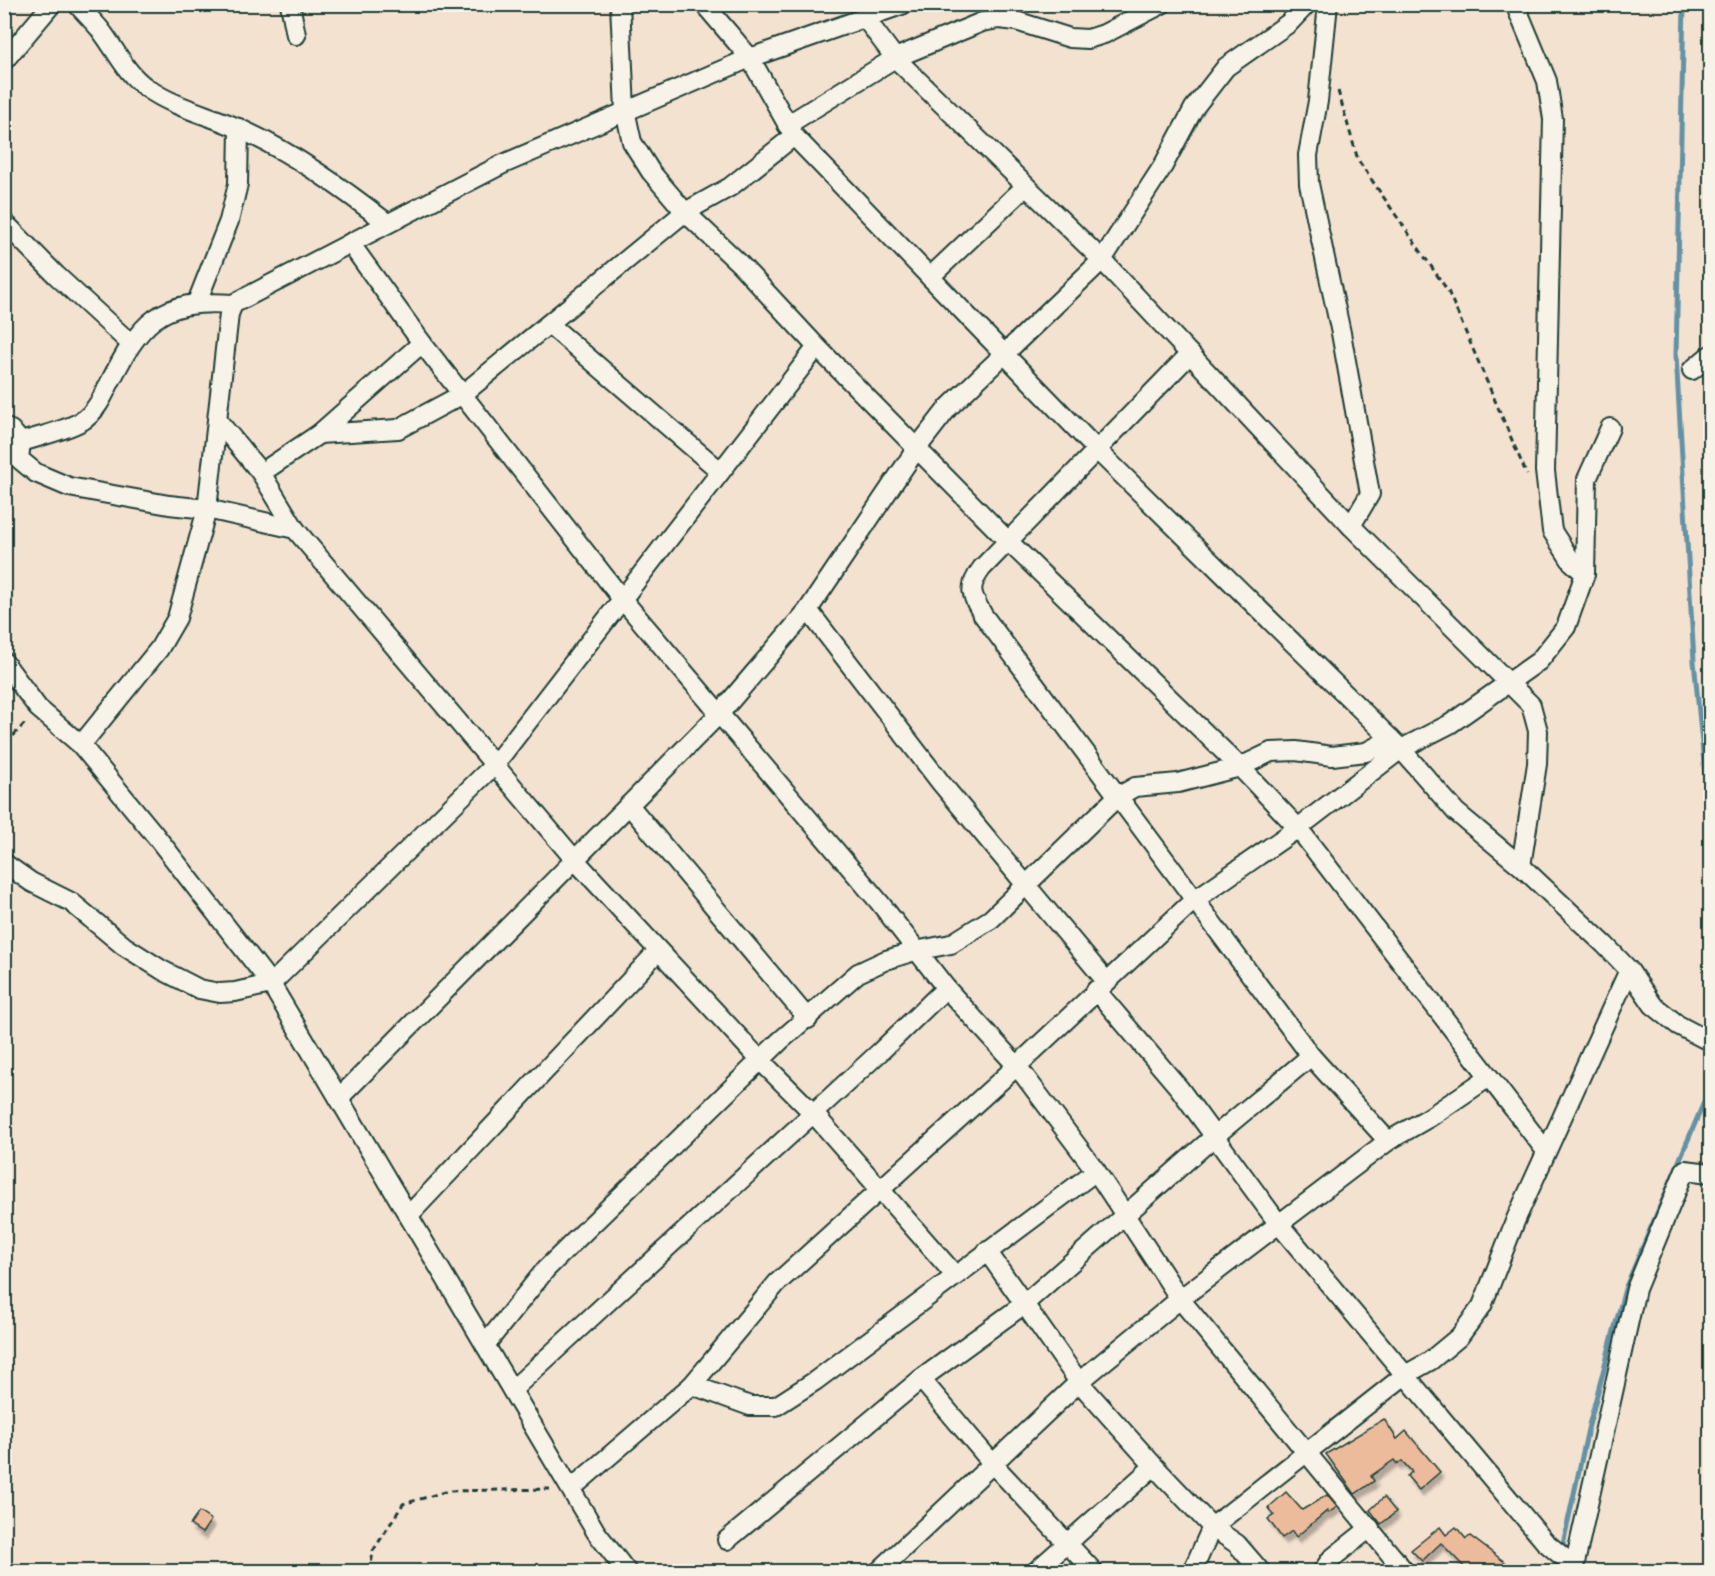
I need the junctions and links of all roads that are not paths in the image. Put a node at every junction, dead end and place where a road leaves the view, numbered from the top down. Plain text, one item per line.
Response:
1 (52, 4) edge
2 (77, 4) edge
3 (290, 4) edge
4 (620, 4) edge
5 (704, 4) edge
6 (904, 4) edge
7 (1162, 4) edge
8 (1307, 4) edge
9 (1329, 4) edge
10 (1515, 4) edge
11 (865, 18) junction
12 (296, 35) dead end
13 (750, 58) junction
14 (895, 58) junction
15 (4, 61) edge
16 (625, 110) junction
17 (239, 129) junction
18 (791, 130) junction
19 (1024, 187) junction
20 (685, 212) junction
21 (4, 222) edge
22 (387, 222) junction
23 (350, 243) junction
24 (1102, 261) junction
25 (930, 277) junction
26 (197, 302) junction
27 (233, 304) junction
28 (549, 324) junction
29 (130, 343) junction
30 (422, 344) junction
31 (817, 347) junction
32 (1190, 354) junction
33 (1006, 355) junction
34 (1710, 355) edge
35 (1692, 370) dead end
36 (463, 394) junction
37 (218, 422) junction
38 (4, 427) edge
39 (1610, 428) dead end
40 (319, 434) junction
41 (917, 448) junction
42 (1097, 450) junction
43 (15, 454) edge
44 (720, 471) junction
45 (261, 473) junction
46 (207, 509) junction
47 (1351, 526) junction
48 (295, 529) junction
49 (1008, 541) junction
50 (1585, 574) junction
51 (622, 599) junction
52 (808, 610) junction
53 (4, 662) edge
54 (1508, 681) junction
55 (721, 712) junction
56 (1396, 744) junction
57 (81, 745) junction
58 (495, 764) junction
59 (1240, 767) junction
60 (1117, 797) junction
61 (629, 805) junction
62 (1298, 828) junction
63 (575, 860) junction
64 (4, 863) edge
65 (1521, 866) junction
66 (1028, 886) junction
67 (1193, 901) junction
68 (658, 951) junction
69 (915, 951) junction
70 (1629, 970) junction
71 (271, 984) junction
72 (1101, 985) junction
73 (946, 988) junction
74 (808, 1019) junction
75 (1703, 1038) dead end
76 (1311, 1056) junction
77 (760, 1060) junction
78 (1017, 1066) junction
79 (1489, 1077) junction
80 (339, 1098) junction
81 (814, 1114) junction
82 (1216, 1135) junction
83 (1388, 1141) junction
84 (1546, 1151) junction
85 (1096, 1171) junction
86 (1710, 1173) edge
87 (880, 1191) junction
88 (409, 1215) junction
89 (1125, 1217) junction
90 (1278, 1223) junction
91 (987, 1251) junction
92 (955, 1275) junction
93 (1180, 1299) junction
94 (1023, 1305) junction
95 (485, 1345) junction
96 (1405, 1375) junction
97 (921, 1379) junction
98 (1078, 1382) junction
99 (692, 1385) junction
100 (512, 1390) junction
101 (1308, 1452) junction
102 (992, 1463) junction
103 (1154, 1466) junction
104 (572, 1488) junction
105 (1212, 1527) junction
106 (1370, 1528) junction
107 (727, 1540) dead end
108 (1066, 1543) junction
109 (1573, 1569) edge
110 (627, 1572) edge
111 (878, 1572) edge
112 (1035, 1572) edge
113 (1094, 1572) edge
114 (1192, 1572) edge
115 (1261, 1572) edge
116 (1322, 1572) edge
117 (1405, 1572) edge

1 - 15 street
2 - 17 street
3 - 12 street
4 - 16 street
5 - 13 street
6 - 11 street
7 - 14 street
8 - 24 street
9 - 47 street
10 - 50 street
11 - 13 street
11 - 14 street
13 - 16 street
13 - 18 street
14 - 18 street
14 - 19 street
16 - 20 street
16 - 22 street
17 - 22 street
17 - 26 street
18 - 20 street
18 - 25 street
19 - 24 street
19 - 25 street
20 - 28 street
20 - 31 street
21 - 29 street
22 - 23 street
23 - 27 street
23 - 30 street
24 - 32 street
24 - 33 street
25 - 33 street
26 - 27 street
26 - 29 street
27 - 37 street
28 - 36 street
28 - 44 street
29 - 43 street
30 - 36 street
30 - 40 street
31 - 41 street
31 - 44 street
32 - 42 street
32 - 47 street
33 - 41 street
33 - 42 street
34 - 35 street
36 - 40 street
36 - 51 street
37 - 45 street
37 - 46 street
38 - 43 street
39 - 50 street
40 - 45 street
41 - 49 street
41 - 52 street
42 - 49 street
42 - 56 street
43 - 46 street
44 - 51 street
45 - 48 street
46 - 48 street
46 - 57 street
47 - 54 street
48 - 58 street
49 - 59 street
49 - 60 street
50 - 54 street
51 - 55 street
51 - 58 street
52 - 55 street
52 - 66 street
53 - 57 street
54 - 56 street
54 - 65 street
55 - 61 street
55 - 69 street
56 - 59 street
56 - 62 street
56 - 65 street
57 - 71 street
58 - 63 street
58 - 71 street
59 - 60 street
59 - 62 street
60 - 66 street
60 - 67 street
61 - 63 street
61 - 74 street
62 - 67 street
62 - 79 street
63 - 68 street
63 - 80 street
64 - 71 street
65 - 70 street
66 - 69 street
66 - 72 street
67 - 72 street
67 - 76 street
68 - 77 street
68 - 88 street
69 - 73 street
69 - 74 street
70 - 75 street
70 - 84 street
71 - 80 street
72 - 78 street
72 - 82 street
73 - 78 street
73 - 81 street
74 - 77 street
76 - 82 street
76 - 83 street
77 - 81 street
77 - 95 street
78 - 85 street
78 - 87 street
79 - 83 street
79 - 84 street
80 - 88 street
81 - 87 street
81 - 100 street
82 - 89 street
82 - 90 street
83 - 90 street
84 - 96 street
85 - 89 street
85 - 91 street
86 - 109 street
87 - 92 street
87 - 99 street
88 - 95 street
89 - 93 street
89 - 94 street
90 - 93 street
90 - 96 street
91 - 92 street
91 - 94 street
92 - 99 street
93 - 98 street
93 - 101 street
94 - 97 street
94 - 98 street
95 - 100 street
96 - 101 street
96 - 109 street
97 - 102 street
97 - 107 street
98 - 102 street
98 - 103 street
99 - 104 street
100 - 104 street
101 - 105 street
101 - 106 street
102 - 108 street
102 - 111 street
103 - 105 street
103 - 108 street
104 - 110 street
105 - 114 street
105 - 115 street
106 - 116 street
106 - 117 street
108 - 112 street
108 - 113 street

